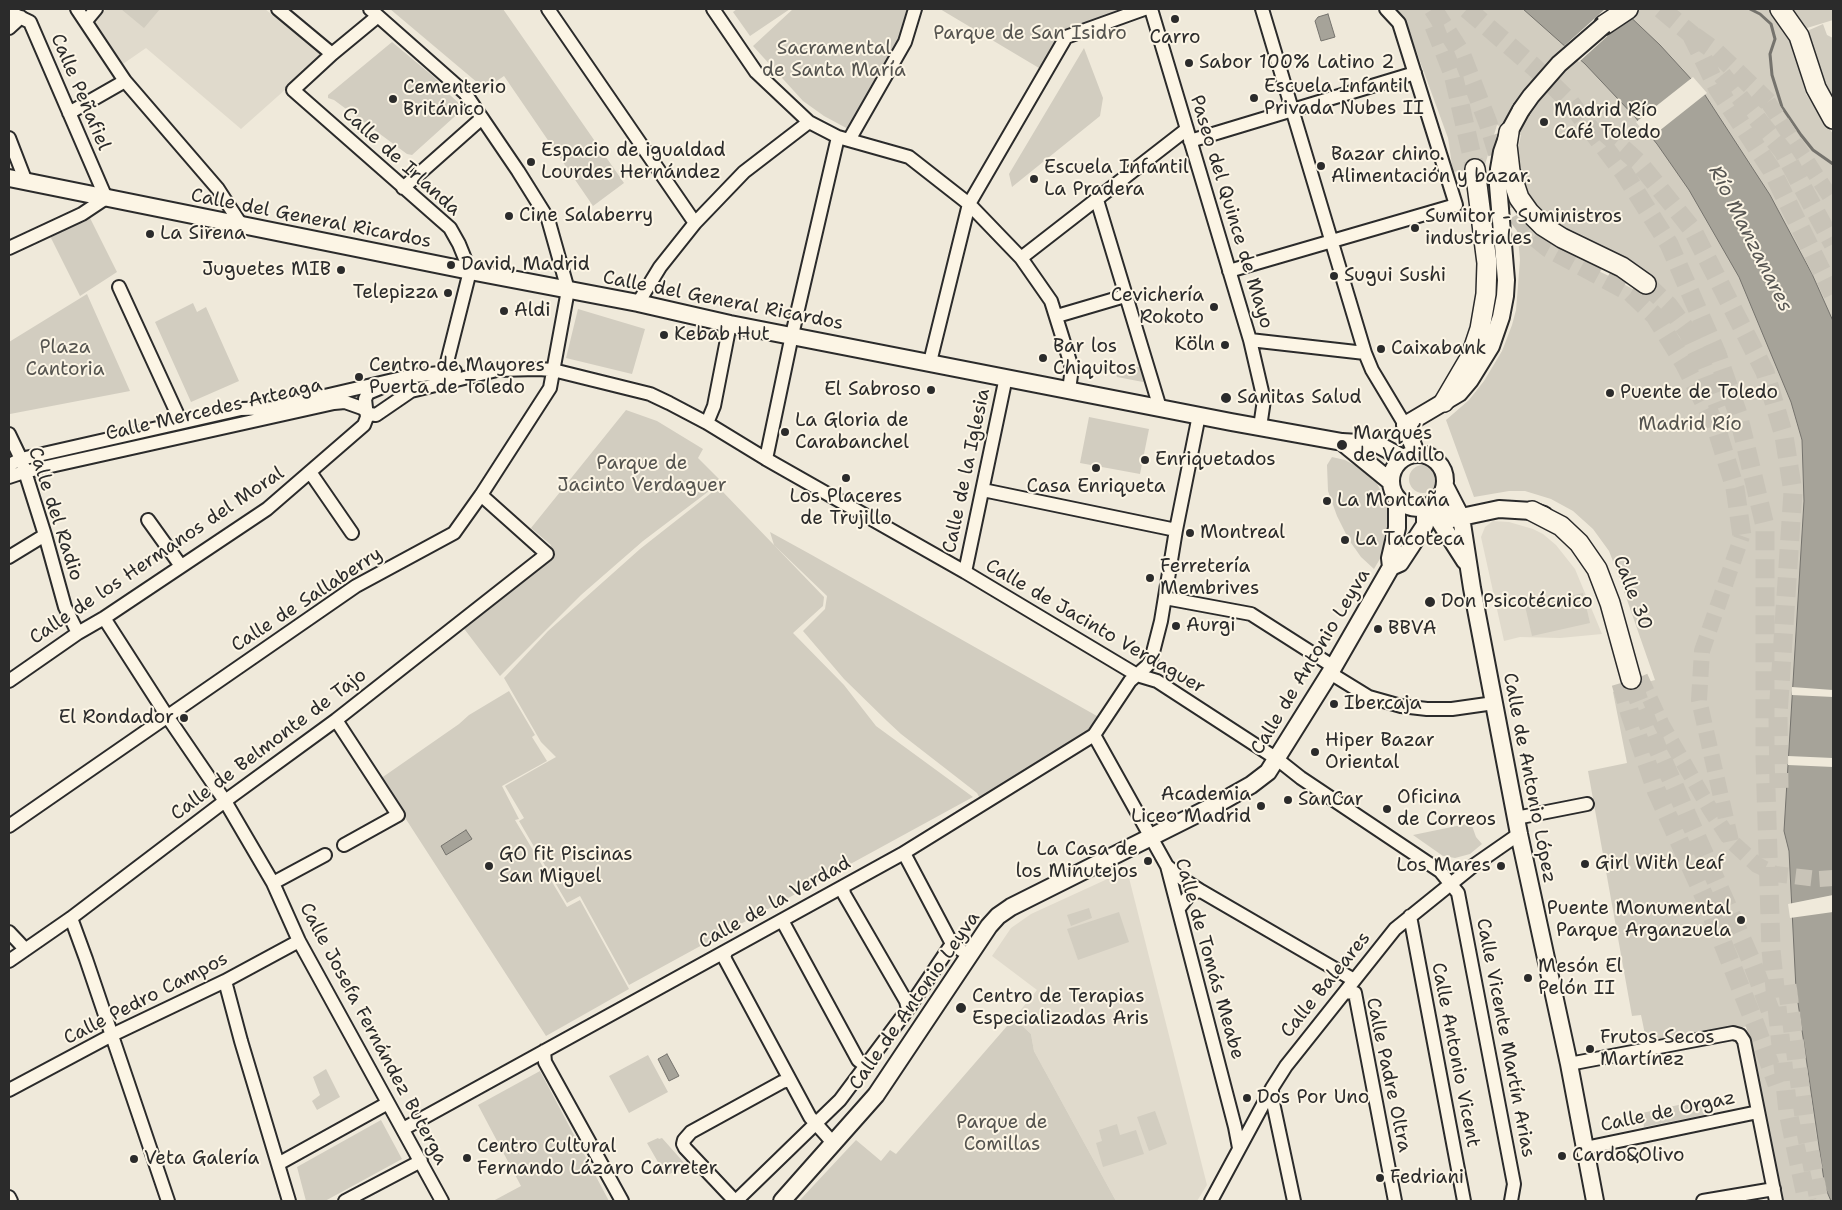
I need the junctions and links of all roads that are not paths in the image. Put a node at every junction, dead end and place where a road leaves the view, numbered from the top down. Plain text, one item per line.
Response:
1 (77, 9) edge
2 (96, 9) edge
3 (278, 9) edge
4 (548, 9) edge
5 (713, 9) edge
6 (914, 9) edge
7 (1144, 9) edge
8 (1151, 9) edge
9 (1262, 9) edge
10 (1386, 9) edge
11 (1620, 9) edge
12 (1628, 9) edge
13 (1780, 9) edge
14 (9, 12) edge
15 (374, 12) edge
16 (21, 17) junction
17 (86, 21) junction
18 (1604, 25) junction
19 (9, 28) edge
20 (332, 54) junction
21 (1415, 74) junction
22 (124, 81) junction
23 (1292, 109) junction
24 (69, 113) junction
25 (482, 118) junction
26 (1833, 119) edge
27 (809, 122) junction
28 (1509, 132) junction
29 (1189, 135) junction
30 (9, 138) edge
31 (843, 139) junction
32 (1475, 169) tunnel mouth
33 (9, 178) edge
34 (26, 182) junction
35 (403, 188) junction
36 (106, 198) junction
37 (1097, 200) junction
38 (969, 204) junction
39 (695, 223) junction
40 (242, 226) junction
41 (1332, 241) junction
42 (9, 248) edge
43 (1021, 258) junction
44 (1230, 271) junction
45 (470, 272) junction
46 (1646, 284) tunnel mouth
47 (119, 287) dead end
48 (568, 290) junction
49 (1125, 296) junction
50 (638, 303) junction
51 (1057, 316) junction
52 (730, 324) junction
53 (792, 335) junction
54 (1250, 340) junction
55 (1365, 354) junction
56 (930, 362) junction
57 (553, 370) junction
58 (444, 374) junction
59 (406, 377) junction
60 (1006, 377) junction
61 (1069, 390) junction
62 (1444, 402) junction
63 (1160, 408) junction
64 (367, 411) junction
65 (1199, 415) junction
66 (181, 422) junction
67 (707, 423) junction
68 (1405, 425) junction
69 (1260, 427) junction
70 (9, 434) edge
71 (1342, 442) junction
72 (1410, 456) junction
73 (766, 460) junction
74 (9, 465) edge
75 (22, 466) junction
76 (310, 472) junction
77 (9, 478) edge
78 (1445, 486) junction
79 (983, 490) junction
80 (1394, 490) junction
81 (481, 495) junction
82 (1429, 505) junction
83 (1532, 511) joint
84 (1461, 517) junction
85 (148, 520) dead end
86 (1176, 530) junction
87 (352, 533) dead end
88 (45, 535) junction
89 (9, 557) edge
90 (181, 566) junction
91 (1391, 567) junction
92 (1468, 567) junction
93 (965, 572) junction
94 (1165, 598) junction
95 (104, 618) junction
96 (78, 633) junction
97 (1332, 670) junction
98 (1137, 675) junction
99 (1630, 680) tunnel mouth
100 (9, 681) edge
101 (1494, 703) junction
102 (167, 716) junction
103 (336, 720) junction
104 (1094, 735) junction
105 (1277, 759) junction
106 (225, 801) junction
107 (1587, 804) dead end
108 (9, 826) edge
109 (1517, 826) junction
110 (1150, 838) junction
111 (344, 845) dead end
112 (902, 854) junction
113 (325, 855) dead end
114 (1167, 866) junction
115 (273, 883) junction
116 (1451, 883) junction
117 (843, 887) junction
118 (1201, 891) junction
119 (1179, 908) junction
120 (1410, 916) junction
121 (71, 918) junction
122 (781, 921) junction
123 (9, 932) edge
124 (299, 940) junction
125 (955, 946) junction
126 (25, 949) junction
127 (726, 952) junction
128 (970, 956) junction
129 (9, 961) edge
130 (1354, 980) junction
131 (225, 981) junction
132 (1345, 992) junction
133 (908, 1010) junction
134 (112, 1035) junction
135 (544, 1051) junction
136 (868, 1064) junction
137 (1569, 1064) junction
138 (790, 1080) junction
139 (1272, 1088) junction
140 (9, 1090) edge
141 (388, 1104) junction
142 (1758, 1112) junction
143 (816, 1125) junction
144 (403, 1129) junction
145 (834, 1144) junction
146 (1239, 1148) junction
147 (1585, 1148) junction
148 (421, 1161) junction
149 (278, 1164) junction
150 (1775, 1195) edge
151 (9, 1197) edge
152 (1216, 1200) edge
153 (11, 1201) edge
154 (168, 1201) edge
155 (289, 1201) edge
156 (345, 1201) edge
157 (442, 1201) edge
158 (622, 1201) edge
159 (734, 1201) edge
160 (782, 1201) edge
161 (1294, 1201) edge
162 (1395, 1201) edge
163 (1464, 1201) edge
164 (1511, 1201) edge
165 (1595, 1201) edge
166 (1703, 1201) edge

1 - 17 street
2 - 17 street
3 - 20 street
4 - 39 street
5 - 27 street
6 - 31 street
7 - 38 street
8 - 29 street, Paseo del Quince de Mayo
9 - 23 street
10 - 21 street
11 - 18 main road
12 - 18 highway
13 - 26 highway
14 - 16 street, Calle Peñafiel
15 - 20 street
15 - 25 street
16 - 19 street
16 - 24 street, Calle Peñafiel
17 - 22 street
18 - 28 main road, bridge
20 - 35 street, Calle de Irlanda
21 - 23 street
21 - 41 street
22 - 24 street
22 - 40 street
23 - 29 street
23 - 41 street
24 - 36 street, Calle Peñafiel
25 - 35 street
25 - 48 street
27 - 31 street
27 - 39 street
28 - 46 highway
28 - 62 main road
29 - 37 street
29 - 44 street, Paseo del Quince de Mayo
30 - 34 street
31 - 38 street
31 - 53 street
32 - 62 highway
33 - 34 main road, Calle del General Ricardos
34 - 36 main road, Calle del General Ricardos
35 - 45 street, Calle de Irlanda
36 - 40 main road, Calle del General Ricardos
36 - 42 street
37 - 43 street
37 - 49 street
38 - 43 street
38 - 56 street
39 - 50 street
40 - 45 main road, Calle del General Ricardos
41 - 44 street
41 - 55 street
43 - 51 street
44 - 54 street, Paseo del Quince de Mayo
45 - 48 main road, Calle del General Ricardos
45 - 58 street
47 - 66 street
48 - 50 main road, Calle del General Ricardos
48 - 57 street, Calle de Sallaberry
49 - 51 street
49 - 63 street
50 - 52 main road, Calle del General Ricardos
51 - 61 street
52 - 53 main road, Calle del General Ricardos
52 - 67 street
53 - 56 main road, Calle del General Ricardos
53 - 73 street
54 - 55 street
54 - 69 street, Paseo del Quince de Mayo
55 - 68 street
56 - 60 main road, Calle del General Ricardos
57 - 58 street, Calle Mercedes Arteaga
57 - 64 street
57 - 67 street, Calle de Jacinto Verdaguer
57 - 81 street, Calle de Sallaberry
58 - 59 street, Calle Mercedes Arteaga
59 - 64 street, Calle Mercedes Arteaga
59 - 66 street, Calle Mercedes Arteaga
60 - 61 main road, Calle del General Ricardos
60 - 79 street, Calle de la Iglesia
61 - 63 main road, Calle del General Ricardos
62 - 68 main road
63 - 65 main road, Calle del General Ricardos
64 - 75 street, Calle Mercedes Arteaga
64 - 76 street, Calle de los Hermanos del Moral
65 - 69 main road, Calle del General Ricardos
65 - 86 street, Calle de la Verdad
66 - 75 street, Calle Mercedes Arteaga
67 - 73 street, Calle de Jacinto Verdaguer
68 - 72 main road
69 - 71 main road, Calle del General Ricardos
70 - 75 street, Calle del Radio
71 - 72 main road, Calle del General Ricardos
71 - 80 main road, Calle del General Ricardos
72 - 78 main road
72 - 80 main road
73 - 93 street, Calle de Jacinto Verdaguer
74 - 75 street, Calle Mercedes Arteaga
75 - 77 street, Calle Mercedes Arteaga
75 - 88 street, Calle del Radio
76 - 87 street
76 - 90 street, Calle de los Hermanos del Moral
78 - 82 main road
78 - 84 main road, Calle de Antonio López
79 - 86 street
79 - 93 street, Calle de la Iglesia
80 - 82 main road
80 - 91 main road, Calle de Antonio Leyva
81 - 102 street, Calle de Sallaberry
81 - 103 street, Calle de Belmonte de Tajo
82 - 84 main road
82 - 91 main road, Calle de Antonio Leyva
82 - 92 main road, Calle de Antonio López
83 - 84 main road
83 - 99 highway
84 - 92 main road, Calle de Antonio López
85 - 90 street
86 - 94 street, Calle de la Verdad
88 - 89 street
88 - 96 street, Calle del Radio
90 - 95 street, Calle de los Hermanos del Moral
91 - 97 main road, Calle de Antonio Leyva
92 - 101 main road, Calle de Antonio López
93 - 98 street, Calle de Jacinto Verdaguer
94 - 97 street
94 - 98 street, Calle de la Verdad
95 - 96 street, Calle de los Hermanos del Moral
95 - 102 street, Calle Josefa Fernández Buterga
96 - 100 street, Calle de los Hermanos del Moral
97 - 101 street
97 - 105 main road, Calle de Antonio Leyva
98 - 104 street, Calle de la Verdad
98 - 105 street, Calle de Jacinto Verdaguer
101 - 109 main road, Calle de Antonio López
102 - 106 street, Calle Josefa Fernández Buterga
102 - 108 street, Calle de Sallaberry
103 - 106 street, Calle de Belmonte de Tajo
103 - 111 street
104 - 110 street, Calle de Tomás Meabe
104 - 112 street, Calle de la Verdad
105 - 110 main road, Calle de Antonio Leyva
105 - 116 street, Calle de Jacinto Verdaguer
106 - 115 street, Calle Josefa Fernández Buterga
106 - 121 street, Calle de Belmonte de Tajo
107 - 109 street
109 - 116 street, Calle Baleares
109 - 137 main road, Calle de Antonio López
110 - 114 street, Calle de Tomás Meabe
110 - 128 main road, Calle de Antonio Leyva
112 - 117 street, Calle de la Verdad
112 - 125 street
113 - 115 street
114 - 118 street
114 - 119 street, Calle de Tomás Meabe
115 - 124 street, Calle Josefa Fernández Buterga
116 - 120 street, Calle Baleares
116 - 164 street, Calle Vicente Martín Arias
117 - 122 street, Calle de la Verdad
117 - 133 street
118 - 119 street
118 - 130 street
119 - 146 street, Calle de Tomás Meabe
120 - 130 street, Calle Baleares
120 - 163 street, Calle Antonio Vicent
121 - 126 street, Calle de Belmonte de Tajo
121 - 134 street
122 - 127 street, Calle de la Verdad
122 - 136 street
123 - 126 street
124 - 131 street, Calle Pedro Campos
124 - 141 street, Calle Josefa Fernández Buterga
125 - 128 street
125 - 133 street, Calle de Antonio Leyva
126 - 129 street, Calle de Belmonte de Tajo
127 - 135 street, Calle de la Verdad
127 - 138 street
128 - 145 main road, Calle de Antonio Leyva
130 - 132 street, Calle Baleares
131 - 134 street, Calle Pedro Campos
131 - 149 street
132 - 139 street, Calle Baleares
132 - 162 street, Calle Padre Oltra
133 - 136 street, Calle de Antonio Leyva
134 - 140 street, Calle Pedro Campos
134 - 154 street
135 - 144 street, Calle de la Verdad
135 - 158 street
136 - 143 street, Calle de Antonio Leyva
137 - 142 street
137 - 147 main road, Calle de Antonio López
138 - 143 street
138 - 159 street
139 - 146 street, Calle Baleares
139 - 161 street
141 - 144 street, Calle Josefa Fernández Buterga
141 - 149 street
142 - 147 street, Calle de Orgaz
142 - 150 street
143 - 145 street
143 - 159 street, Calle de Antonio Leyva
144 - 148 street, Calle Josefa Fernández Buterga
145 - 160 main road, Calle de Antonio Leyva
146 - 152 street, Calle Baleares
147 - 165 main road, Calle de Antonio López
148 - 156 street
148 - 157 street, Calle Josefa Fernández Buterga
149 - 155 street
150 - 166 street
151 - 153 street

